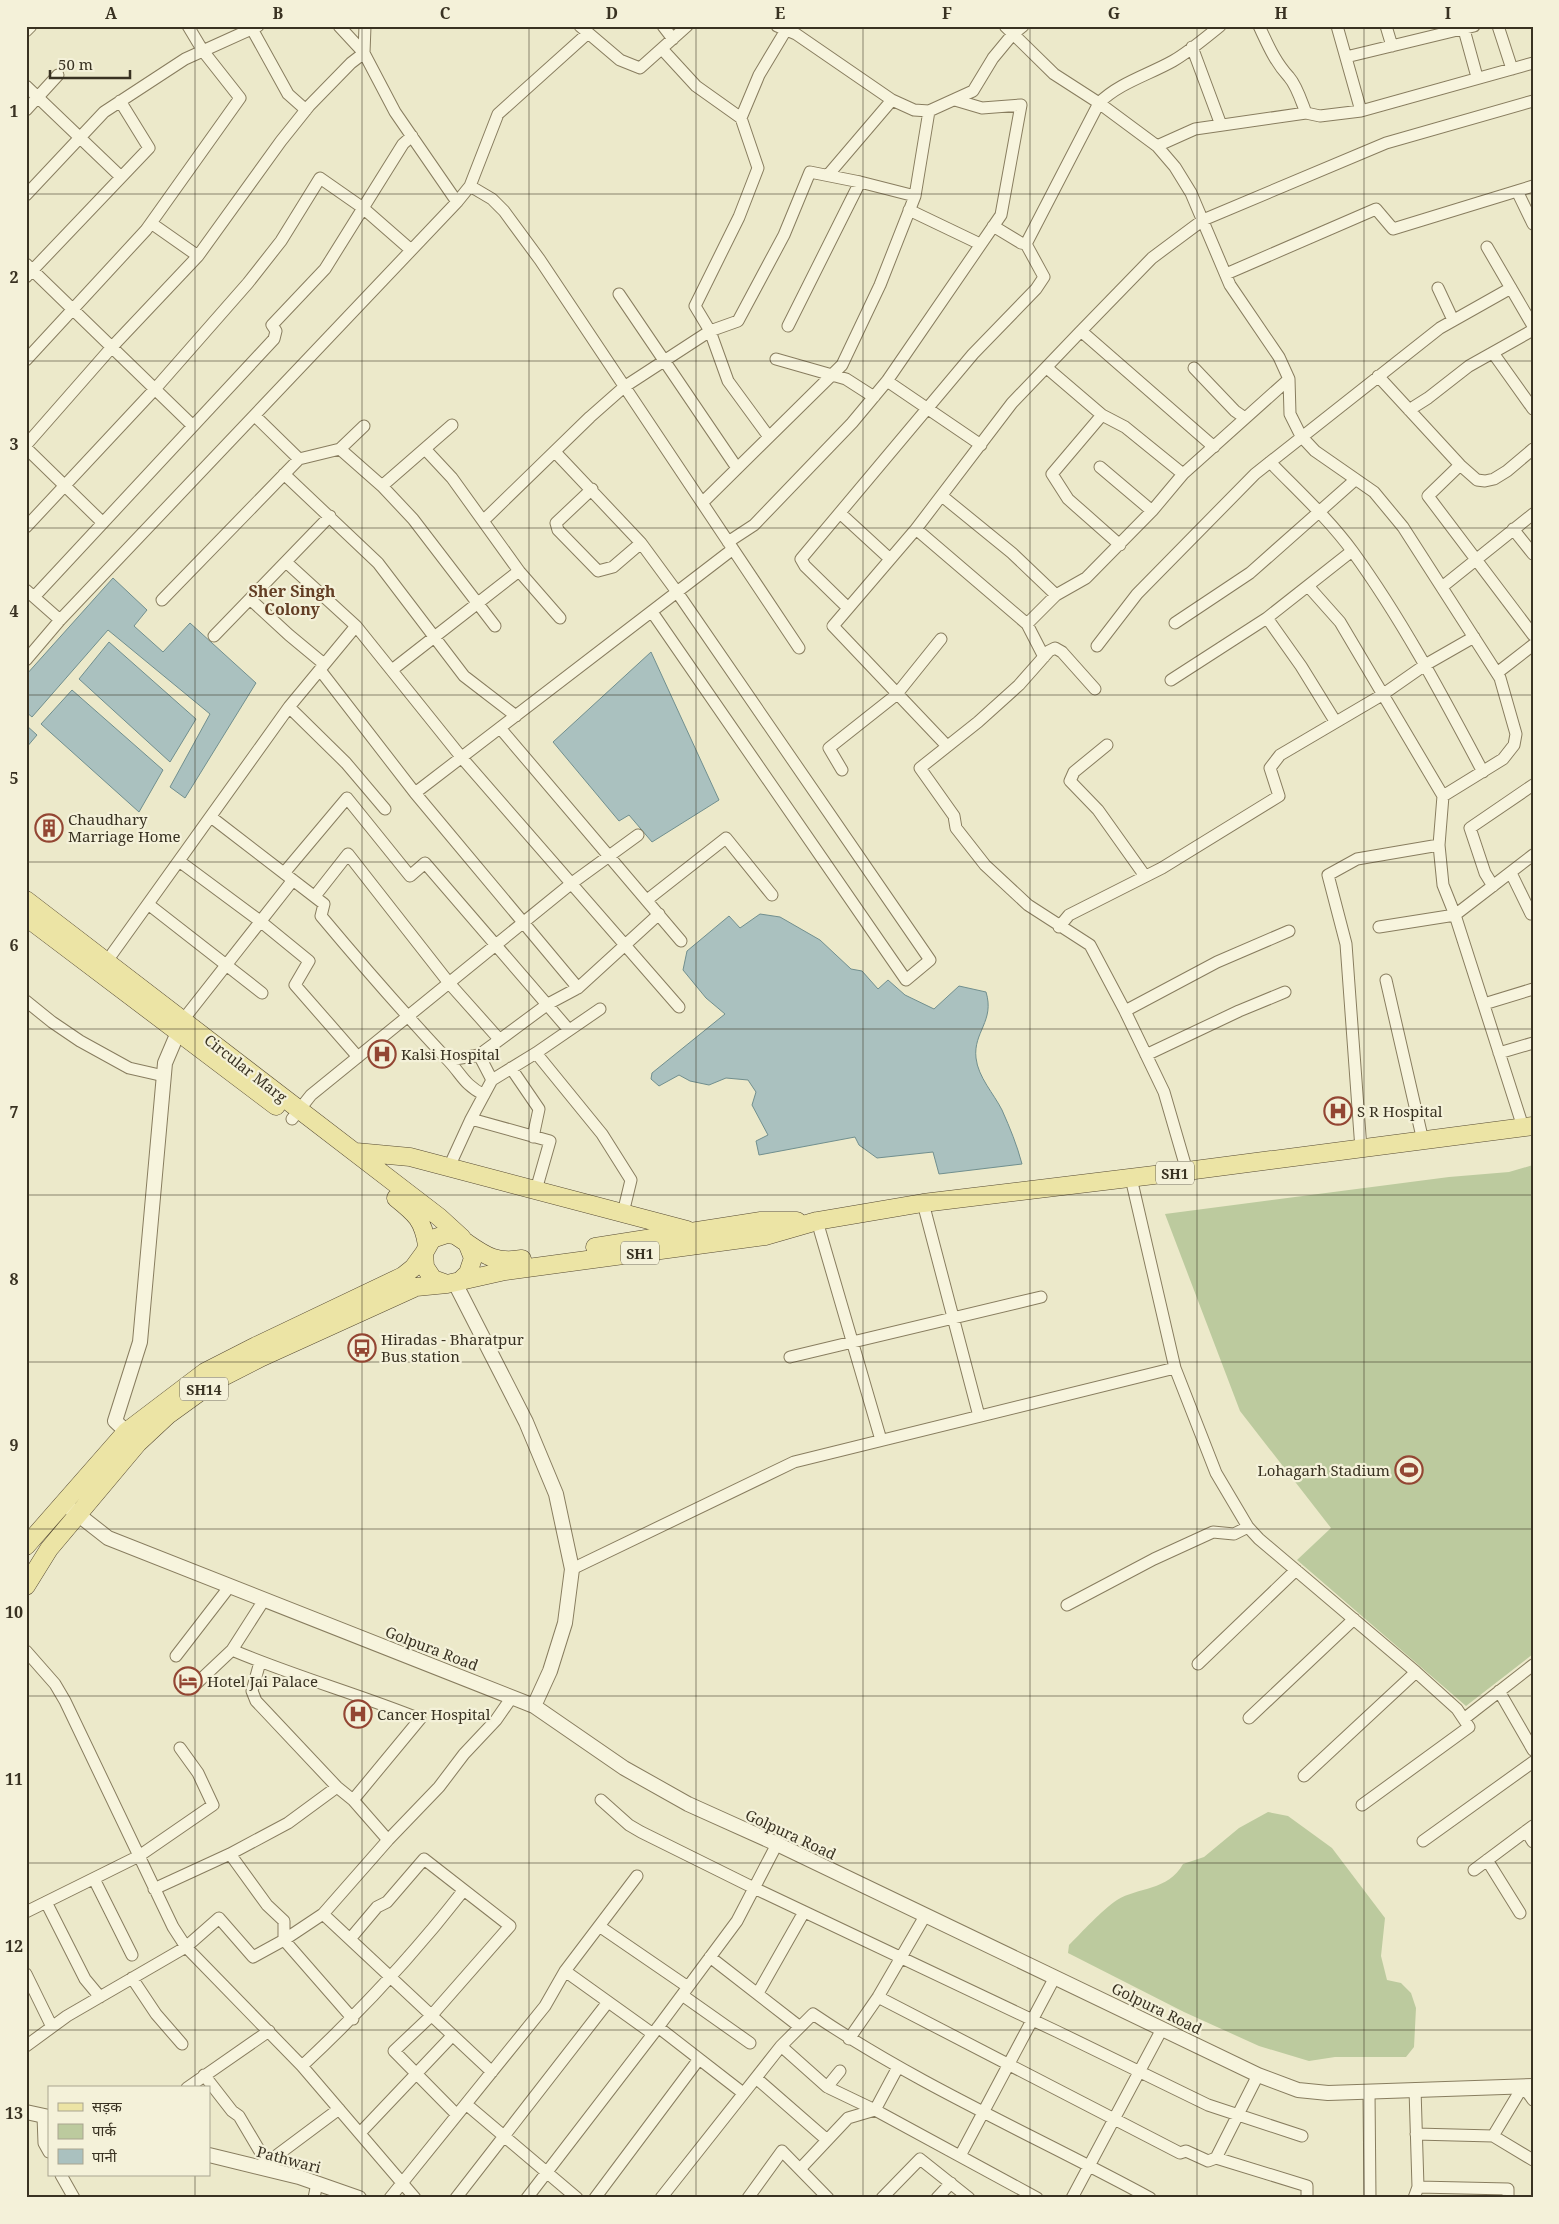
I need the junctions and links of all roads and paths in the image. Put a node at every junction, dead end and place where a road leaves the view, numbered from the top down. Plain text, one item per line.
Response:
1 (31, 26) edge
2 (188, 26) edge
3 (339, 26) edge
4 (364, 26) edge
5 (663, 26) edge
6 (687, 26) edge
7 (1023, 26) edge
8 (1220, 26) edge
9 (1259, 26) edge
10 (1337, 26) edge
11 (1386, 26) edge
12 (1498, 26) edge
13 (1467, 27) edge
14 (255, 28) edge
15 (782, 28) edge
16 (583, 30) edge
17 (26, 31) edge
18 (235, 31) edge
19 (1008, 31) edge
20 (1427, 31) edge
21 (673, 39) junction
22 (1392, 46) junction
23 (1192, 47) junction
24 (662, 49) junction
25 (203, 50) junction
26 (364, 53) junction
27 (1346, 57) junction
28 (1533, 63) edge
29 (1512, 69) junction
30 (58, 75) dead end
31 (1477, 77) junction
32 (26, 86) edge
33 (38, 97) junction
34 (892, 100) junction
35 (955, 100) junction
36 (120, 101) junction
37 (1533, 101) edge
38 (1099, 103) junction
39 (26, 110) edge
40 (306, 110) junction
41 (929, 111) junction
42 (1361, 111) junction
43 (1306, 113) junction
44 (741, 118) junction
45 (1221, 126) junction
46 (412, 136) junction
47 (80, 138) junction
48 (1157, 146) junction
49 (828, 175) junction
50 (121, 177) junction
51 (860, 182) junction
52 (470, 186) junction
53 (1533, 186) edge
54 (1518, 191) junction
55 (26, 195) edge
56 (915, 196) junction
57 (457, 202) junction
58 (362, 208) junction
59 (910, 210) junction
60 (1203, 220) junction
61 (151, 223) junction
62 (1533, 224) edge
63 (993, 226) junction
64 (980, 244) junction
65 (1026, 244) junction
66 (1486, 247) dead end
67 (412, 250) junction
68 (198, 256) junction
69 (28, 271) edge
70 (1226, 274) junction
71 (1438, 288) dead end
72 (1511, 288) junction
73 (619, 294) dead end
74 (72, 309) junction
75 (1453, 320) junction
76 (788, 326) dead end
77 (1533, 326) edge
78 (1533, 330) edge
79 (710, 331) junction
80 (1081, 331) junction
81 (112, 347) junction
82 (1493, 353) junction
83 (776, 359) dead end
84 (26, 360) edge
85 (663, 362) junction
86 (1047, 368) junction
87 (1194, 368) dead end
88 (832, 374) junction
89 (1378, 376) junction
90 (1289, 379) junction
91 (887, 381) junction
92 (624, 387) junction
93 (156, 389) junction
94 (874, 397) junction
95 (927, 409) junction
96 (1533, 409) edge
97 (1409, 410) junction
98 (1102, 415) junction
99 (255, 416) junction
100 (1245, 418) junction
101 (452, 425) dead end
102 (193, 426) junction
103 (364, 426) dead end
104 (1301, 436) junction
105 (769, 437) junction
106 (981, 445) junction
107 (26, 447) edge
108 (1214, 447) junction
109 (1533, 448) edge
110 (340, 449) junction
111 (425, 449) junction
112 (555, 452) junction
113 (299, 459) junction
114 (1270, 462) junction
115 (1460, 465) junction
116 (1100, 467) dead end
117 (737, 468) junction
118 (284, 474) junction
119 (1183, 474) junction
120 (1355, 480) junction
121 (65, 486) junction
122 (382, 486) junction
123 (592, 489) junction
124 (942, 496) junction
125 (702, 503) junction
126 (1152, 511) junction
127 (1320, 512) junction
128 (841, 514) junction
129 (1533, 514) edge
130 (330, 516) junction
131 (483, 521) junction
132 (103, 522) junction
133 (26, 527) edge
134 (916, 529) junction
135 (1513, 529) junction
136 (641, 543) junction
137 (1120, 545) junction
138 (730, 546) junction
139 (1352, 551) junction
140 (1533, 554) edge
141 (890, 559) junction
142 (1476, 560) junction
143 (286, 562) junction
144 (519, 571) junction
145 (1308, 586) junction
146 (1442, 587) junction
147 (678, 592) junction
148 (30, 594) edge
149 (1056, 595) junction
150 (250, 599) junction
151 (162, 600) dead end
152 (476, 604) junction
153 (848, 608) junction
154 (652, 612) junction
155 (560, 618) dead end
156 (1267, 618) junction
157 (60, 620) junction
158 (1175, 623) dead end
159 (1027, 624) junction
160 (356, 626) junction
161 (495, 626) dead end
162 (214, 636) dead end
163 (434, 636) junction
164 (1533, 636) edge
165 (1474, 637) junction
166 (941, 639) dead end
167 (1533, 645) edge
168 (1097, 646) dead end
169 (799, 648) dead end
170 (29, 652) edge
171 (1044, 657) junction
172 (1425, 665) junction
173 (322, 667) junction
174 (392, 670) junction
175 (1497, 673) junction
176 (1171, 680) dead end
177 (1095, 689) dead end
178 (896, 695) junction
179 (1382, 695) junction
180 (290, 707) junction
181 (516, 716) junction
182 (1335, 721) junction
183 (500, 728) junction
184 (1107, 745) dead end
185 (947, 746) junction
186 (462, 758) junction
187 (842, 770) dead end
188 (1483, 772) junction
189 (1532, 786) edge
190 (415, 793) junction
191 (1443, 796) junction
192 (384, 808) dead end
193 (211, 817) junction
194 (638, 836) dead end
195 (1439, 845) junction
196 (1533, 855) edge
197 (610, 856) junction
198 (179, 861) junction
199 (1511, 872) junction
200 (289, 876) junction
201 (1145, 876) junction
202 (572, 883) junction
203 (1493, 886) junction
204 (772, 895) dead end
205 (314, 896) junction
206 (26, 900) edge
207 (647, 900) junction
208 (148, 904) junction
209 (659, 914) junction
210 (1531, 914) dead end
211 (1455, 915) junction
212 (26, 917) edge
213 (260, 921) junction
214 (523, 922) junction
215 (1059, 926) junction
216 (1379, 927) dead end
217 (1289, 931) dead end
218 (681, 941) dead end
219 (496, 944) junction
220 (625, 945) junction
221 (107, 961) junction
222 (226, 965) junction
223 (1386, 980) dead end
224 (449, 983) junction
225 (578, 988) junction
226 (1533, 989) edge
227 (1285, 992) dead end
228 (262, 993) dead end
229 (26, 1001) edge
230 (548, 1004) junction
231 (1484, 1004) junction
232 (679, 1008) dead end
233 (600, 1009) dead end
234 (1125, 1011) junction
235 (407, 1017) junction
236 (181, 1026) junction
237 (569, 1030) junction
238 (500, 1039) junction
239 (1533, 1043) edge
240 (1499, 1053) junction
241 (479, 1054) junction
242 (536, 1054) junction
243 (1146, 1055) junction
244 (358, 1057) junction
245 (449, 1060) junction
246 (511, 1068) junction
247 (164, 1076) junction
248 (492, 1080) junction
249 (484, 1095) junction
250 (296, 1114) junction
251 (471, 1119) junction
252 (1528, 1126) edge
253 (533, 1137) junction
254 (1423, 1141) junction
255 (1361, 1149) junction
256 (355, 1152) junction
257 (449, 1167) junction
258 (1187, 1172) junction
259 (1131, 1178) junction
260 (536, 1190) junction
261 (923, 1203) junction
262 (623, 1213) junction
263 (817, 1221) junction
264 (694, 1231) junction
265 (465, 1241) junction
266 (425, 1249) junction
267 (455, 1282) junction
268 (1041, 1297) dead end
269 (953, 1318) junction
270 (853, 1342) junction
271 (790, 1357) dead end
272 (1175, 1368) junction
273 (979, 1416) junction
274 (132, 1437) junction
275 (881, 1440) junction
276 (71, 1509) junction
277 (47, 1521) junction
278 (1248, 1527) junction
279 (62, 1533) junction
280 (28, 1540) edge
281 (46, 1554) junction
282 (572, 1569) junction
283 (1296, 1570) junction
284 (26, 1586) edge
285 (230, 1586) junction
286 (264, 1600) junction
287 (1066, 1605) dead end
288 (1354, 1619) junction
289 (232, 1650) junction
290 (26, 1651) edge
291 (176, 1656) dead end
292 (260, 1662) junction
293 (1198, 1664) dead end
294 (1533, 1665) edge
295 (1416, 1672) junction
296 (197, 1683) dead end
297 (1499, 1691) junction
298 (512, 1697) junction
299 (534, 1706) junction
300 (1249, 1718) dead end
301 (1464, 1718) junction
302 (1532, 1745) edge
303 (180, 1748) dead end
304 (1533, 1762) edge
305 (1304, 1776) dead end
306 (337, 1788) junction
307 (353, 1800) junction
308 (601, 1800) dead end
309 (1362, 1806) dead end
310 (1529, 1829) edge
311 (388, 1840) junction
312 (1423, 1841) dead end
313 (1533, 1842) edge
314 (777, 1844) junction
315 (230, 1854) junction
316 (139, 1856) junction
317 (1487, 1860) junction
318 (1474, 1870) dead end
319 (637, 1876) dead end
320 (94, 1879) junction
321 (754, 1888) junction
322 (154, 1889) junction
323 (463, 1891) junction
324 (46, 1902) junction
325 (26, 1912) edge
326 (804, 1912) junction
327 (1520, 1913) dead end
328 (323, 1914) junction
329 (925, 1916) junction
330 (599, 1926) junction
331 (350, 1939) junction
332 (284, 1940) junction
333 (186, 1947) junction
334 (132, 1955) dead end
335 (710, 1957) junction
336 (901, 1957) junction
337 (565, 1970) junction
338 (26, 1974) edge
339 (1055, 1977) junction
340 (132, 1978) junction
341 (390, 1978) junction
342 (685, 1991) junction
343 (758, 1993) junction
344 (100, 1997) junction
345 (878, 1997) junction
346 (608, 2002) junction
347 (431, 2016) junction
348 (353, 2019) junction
349 (1032, 2020) junction
350 (52, 2027) junction
351 (800, 2027) junction
352 (1162, 2029) junction
353 (656, 2030) junction
354 (269, 2031) junction
355 (452, 2036) junction
356 (849, 2038) junction
357 (750, 2043) dead end
358 (182, 2044) dead end
359 (26, 2046) edge
360 (780, 2046) junction
361 (699, 2059) junction
362 (1008, 2065) junction
363 (302, 2066) junction
364 (898, 2067) junction
365 (840, 2071) dead end
366 (1139, 2071) junction
367 (492, 2072) junction
368 (415, 2074) junction
369 (1258, 2075) junction
370 (204, 2076) junction
371 (756, 2078) junction
372 (190, 2086) edge
373 (1528, 2086) edge
374 (828, 2087) junction
375 (1415, 2089) junction
376 (1369, 2092) junction
377 (743, 2093) junction
378 (1533, 2100) edge
379 (466, 2104) junction
380 (339, 2109) junction
381 (875, 2110) junction
382 (984, 2111) junction
383 (26, 2112) edge
384 (1238, 2114) junction
385 (457, 2115) junction
386 (46, 2116) edge
387 (1114, 2119) junction
388 (360, 2133) junction
389 (1416, 2134) junction
390 (1302, 2136) dead end
391 (1493, 2136) junction
392 (505, 2137) junction
393 (827, 2140) junction
394 (48, 2150) edge
395 (210, 2156) edge
396 (960, 2156) junction
397 (1216, 2158) junction
398 (1533, 2160) edge
399 (1090, 2165) junction
400 (800, 2169) junction
401 (271, 2170) junction
402 (547, 2172) junction
403 (62, 2176) edge
404 (317, 2183) junction
405 (402, 2183) junction
406 (951, 2183) junction
407 (1418, 2186) junction
408 (74, 2198) edge
409 (314, 2198) edge
410 (359, 2198) edge
411 (390, 2198) edge
412 (415, 2198) edge
413 (456, 2198) edge
414 (527, 2198) edge
415 (577, 2198) edge
416 (596, 2198) edge
417 (661, 2198) edge
418 (748, 2198) edge
419 (828, 2198) edge
420 (882, 2198) edge
421 (937, 2198) edge
422 (969, 2198) edge
423 (1037, 2198) edge
424 (1072, 2198) edge
425 (1150, 2198) edge
426 (1307, 2198) edge
427 (1370, 2198) edge
428 (1414, 2198) edge
429 (1508, 2198) edge

1 - 17 street
2 - 25 street
3 - 26 street
4 - 26 street
5 - 21 street
6 - 21 street
7 - 19 street
8 - 23 street
9 - 43 street
10 - 27 street
11 - 22 street
12 - 29 street
13 - 20 street
13 - 31 street
14 - 18 street
14 - 40 street
15 - 34 street
15 - 44 street
16 - 24 street
16 - 52 street
18 - 25 street
19 - 35 street
19 - 38 street
20 - 22 street
21 - 24 street
22 - 27 street
23 - 38 street
23 - 45 street
24 - 44 street
25 - 36 street
25 - 61 street
26 - 40 street
26 - 46 street
27 - 42 street
28 - 29 street
29 - 31 street
30 - 33 street
31 - 42 street
32 - 33 street
33 - 39 street
33 - 47 street
34 - 41 street
34 - 49 street
35 - 41 street
35 - 63 street
36 - 47 street
36 - 50 street
37 - 60 street
38 - 48 street
38 - 65 street
40 - 68 street
41 - 56 street
42 - 43 street
43 - 45 street
44 - 79 street
45 - 48 street
46 - 57 street
46 - 58 street
47 - 50 street
47 - 55 street
48 - 60 street
49 - 51 street
49 - 79 street
50 - 69 street
51 - 56 street
51 - 76 street
52 - 57 street
52 - 92 street
53 - 54 street
54 - 62 street
54 - 70 street
56 - 59 street
57 - 67 street
58 - 67 street
58 - 93 street
58 - 102 street
59 - 64 street
59 - 88 street
60 - 70 street
60 - 80 street
61 - 68 street
61 - 74 street
63 - 64 street
63 - 65 street
64 - 91 street
65 - 95 street
66 - 72 street
67 - 99 street
68 - 81 street
69 - 74 street
70 - 90 street
71 - 75 street
72 - 75 street
72 - 77 street
73 - 85 street
74 - 81 street
74 - 84 street
75 - 89 street
78 - 82 street
79 - 85 street
79 - 105 street
80 - 86 street
80 - 108 street
81 - 93 street
81 - 107 street
82 - 96 street
82 - 97 street
83 - 88 street
85 - 92 street
85 - 117 street
86 - 98 street
86 - 106 street
87 - 100 street
88 - 94 street
88 - 105 street
89 - 97 street
89 - 104 street
90 - 100 street
90 - 104 street
91 - 94 street
91 - 95 street
92 - 112 street
92 - 125 street
93 - 102 street
93 - 121 street
94 - 138 street
95 - 106 street
95 - 128 street
97 - 115 street
98 - 119 street
98 - 137 street
99 - 113 street
99 - 157 street
100 - 108 street
101 - 111 street
102 - 132 street
103 - 110 street
104 - 114 street
104 - 120 street
105 - 117 street
106 - 124 street
107 - 121 street
108 - 119 street
109 - 115 street
110 - 113 street
110 - 122 street
111 - 122 street
111 - 131 street
112 - 123 street
112 - 131 street
113 - 118 street
114 - 127 street
114 - 168 street
115 - 142 street
116 - 126 street
117 - 125 street
118 - 130 street
118 - 151 street
119 - 126 street
120 - 127 street
120 - 146 street
121 - 132 street
121 - 133 street
122 - 152 street
123 - 136 street
123 - 136 street
124 - 134 street
124 - 149 street
125 - 138 street
126 - 137 street
127 - 139 street
127 - 158 street
128 - 141 street
128 - 153 street
129 - 135 street
130 - 143 street
130 - 163 street
131 - 144 street
132 - 148 street
134 - 141 street
134 - 159 street
135 - 140 street
135 - 142 street
136 - 147 street
137 - 149 street
138 - 147 street
138 - 169 street
139 - 145 street
139 - 172 street
141 - 153 street
142 - 146 street
142 - 164 street
143 - 150 street
143 - 160 street
144 - 152 street
144 - 155 street
145 - 156 street
145 - 179 street
146 - 165 street
147 - 154 street
147 - 154 street
148 - 157 street
149 - 159 street
150 - 162 street
150 - 173 street
152 - 161 street
152 - 163 street
153 - 178 street
154 - 181 street
156 - 176 street
156 - 182 street
157 - 170 street
159 - 171 street
160 - 173 street
160 - 174 street
163 - 174 street
163 - 181 street
165 - 172 street
165 - 175 street
166 - 178 street
167 - 175 street
171 - 177 street
171 - 185 street
172 - 179 street
172 - 188 street
173 - 180 street
173 - 190 street
174 - 186 street
175 - 188 street
178 - 185 street
178 - 187 street
179 - 182 street
179 - 191 street
180 - 192 street
180 - 193 street
181 - 183 street
182 - 201 street
183 - 186 street
183 - 197 street
184 - 201 street
185 - 215 street
186 - 190 street
186 - 202 street
188 - 191 street
189 - 203 street
190 - 214 street
191 - 195 street
193 - 198 street
193 - 200 street
194 - 197 street
195 - 211 street
195 - 255 street
196 - 199 street
197 - 202 street
197 - 207 street
198 - 208 street
198 - 213 street
199 - 203 street
199 - 210 street
200 - 205 street
200 - 213 street
200 - 219 street
201 - 215 street
202 - 214 street
202 - 220 street
203 - 211 street
204 - 207 street
205 - 224 street
205 - 235 street
206 - 221 main road, Circular Marg
207 - 209 street
208 - 221 street
208 - 222 street
209 - 218 street
209 - 220 street
211 - 216 street
211 - 231 street
212 - 236 main road, Circular Marg
213 - 222 street
213 - 244 street
214 - 219 street
214 - 225 street
215 - 234 street
217 - 234 street
219 - 224 street
219 - 230 street
220 - 225 street
220 - 232 street
221 - 236 main road, Circular Marg
222 - 228 street
222 - 236 street
223 - 254 street
224 - 235 street
224 - 238 street
225 - 230 street
226 - 231 street
227 - 243 street
229 - 247 street
230 - 237 street
230 - 238 street
231 - 240 street
233 - 237 street
234 - 243 street
235 - 244 street
235 - 245 street
236 - 247 street
236 - 250 main road, Circular Marg
237 - 242 street
238 - 241 street
239 - 240 street
240 - 252 street
241 - 245 street
241 - 248 street
242 - 246 street
242 - 262 street
243 - 258 street
244 - 250 street
245 - 249 street
246 - 248 street
246 - 253 street
247 - 274 street
248 - 249 street
249 - 251 street
250 - 256 main road, Circular Marg
250 - 266 main road, Circular Marg
251 - 253 street
251 - 257 street
252 - 254 main road, SH1
253 - 260 street
254 - 255 main road, SH1
255 - 258 main road, SH1
256 - 257 main road
256 - 265 main road, Circular Marg
257 - 260 main road
258 - 259 main road, SH1
259 - 261 main road, SH1
259 - 272 street
260 - 262 main road
261 - 263 main road, SH1
261 - 269 street
262 - 264 main road
263 - 264 main road, SH1
263 - 267 main road, SH1
263 - 270 street
264 - 265 main road, SH1
265 - 266 main road
265 - 267 main road
266 - 267 main road
266 - 274 main road, SH14
267 - 274 main road, SH14
267 - 282 street
268 - 269 street
269 - 270 street
269 - 273 street
270 - 271 street
270 - 275 street
272 - 273 street
272 - 278 street
273 - 275 street
274 - 276 main road, SH14
275 - 282 street
276 - 277 main road, SH14
276 - 279 main road, SH14
276 - 285 street, Golpura Road
277 - 279 main road
277 - 280 main road, SH14
278 - 283 street
278 - 287 street
279 - 281 main road, SH14
280 - 281 main road
281 - 284 main road, SH14
282 - 299 street
283 - 288 street
283 - 293 street
285 - 286 street, Golpura Road
285 - 291 street
286 - 289 street
286 - 298 street, Golpura Road
288 - 295 street
288 - 300 street
289 - 292 street
289 - 296 street
290 - 316 street
292 - 306 street
292 - 307 street
294 - 297 street
295 - 301 street
295 - 305 street
297 - 301 street
297 - 302 street
298 - 299 street, Golpura Road
298 - 311 street
299 - 314 street, Golpura Road
301 - 309 street
303 - 316 street
304 - 312 street
306 - 307 street
306 - 315 street
307 - 311 street
308 - 321 street
310 - 313 street
310 - 317 street
311 - 328 street
314 - 321 street
314 - 329 street, Golpura Road
315 - 322 street
315 - 332 street
316 - 320 street
316 - 322 street
317 - 318 street
317 - 327 street
319 - 330 street
320 - 324 street
320 - 334 street
321 - 326 street
321 - 335 street
322 - 333 street
323 - 331 street
323 - 341 street
323 - 347 street
324 - 325 street
324 - 344 street
326 - 336 street
326 - 343 street
328 - 331 street
328 - 332 street
329 - 336 street
329 - 339 street, Golpura Road
330 - 337 street
330 - 342 street
331 - 341 street
332 - 333 street
332 - 348 street
333 - 340 street
333 - 354 street
335 - 342 street
335 - 343 street
336 - 345 street
336 - 349 street
337 - 346 street
337 - 367 street
338 - 350 street
339 - 349 street
339 - 352 street, Golpura Road
340 - 344 street
340 - 358 street
341 - 347 street
341 - 348 street
342 - 353 street
342 - 357 street
343 - 351 street
344 - 350 street
345 - 356 street
345 - 362 street
346 - 353 street
346 - 392 street
347 - 355 street
347 - 368 street
348 - 363 street
349 - 362 street
349 - 366 street
350 - 359 street
351 - 356 street
351 - 360 street
352 - 366 street
352 - 369 street, Golpura Road
353 - 361 street
353 - 402 street
354 - 363 street
354 - 370 street
355 - 367 street
355 - 368 street
356 - 364 street
360 - 371 street
360 - 374 street
361 - 377 street
361 - 416 street
362 - 382 street
362 - 387 street
363 - 380 street
364 - 381 street
364 - 382 street
365 - 374 street
366 - 384 street
366 - 387 street
367 - 379 street
368 - 385 street
368 - 388 street
369 - 376 street, Golpura Road
369 - 384 street
370 - 372 street
370 - 401 street
371 - 377 street
371 - 393 street
373 - 375 street, Golpura Road
373 - 378 street
373 - 391 street
374 - 381 street
375 - 376 street, Golpura Road
375 - 389 street
376 - 427 street
377 - 417 street
379 - 385 street
379 - 392 street
380 - 388 street
380 - 401 street
381 - 393 street
381 - 396 street
382 - 396 street
382 - 399 street
383 - 386 street
384 - 390 street
384 - 397 street
385 - 405 street
386 - 394 street
387 - 397 street
387 - 399 street
388 - 405 street
389 - 391 street
389 - 407 street
391 - 398 street
392 - 402 street
392 - 413 street
393 - 400 street
395 - 401 street, Pathwari
396 - 423 street
397 - 426 street
399 - 424 street
399 - 425 street
400 - 418 street
400 - 419 street
401 - 404 street, Pathwari
402 - 414 street
402 - 415 street
403 - 408 street
404 - 409 street
404 - 410 street, Pathwari
405 - 411 street
405 - 412 street
406 - 420 street
406 - 421 street
406 - 422 street
407 - 428 street
407 - 429 street

